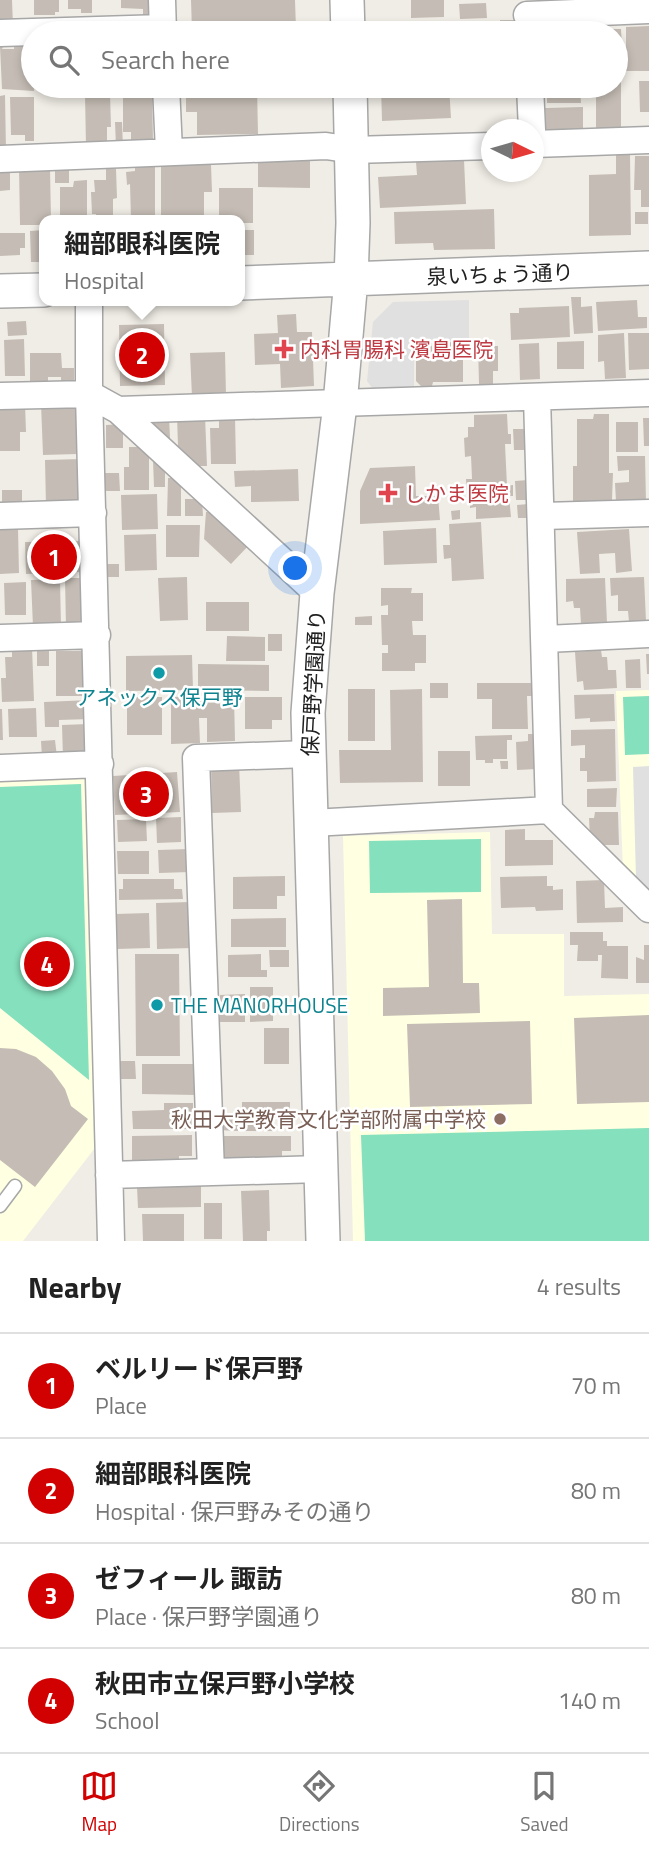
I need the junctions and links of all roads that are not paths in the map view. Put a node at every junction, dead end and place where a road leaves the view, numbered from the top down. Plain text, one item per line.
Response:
1 (162, 0) edge
2 (347, 0) edge
3 (649, 10) edge
4 (527, 16) edge
5 (163, 21) edge
6 (348, 21) edge
7 (0, 33) edge
8 (21, 33) edge
9 (167, 98) edge
10 (351, 98) edge
11 (531, 98) edge
12 (532, 119) edge
13 (649, 140) edge
14 (544, 144) edge
15 (481, 146) edge
16 (353, 150) junction
17 (169, 151) junction
18 (0, 159) edge
19 (649, 268) edge
20 (351, 279) junction
21 (245, 283) edge
22 (39, 290) edge
23 (0, 291) edge
24 (89, 306) edge
25 (649, 393) edge
26 (89, 394) junction
27 (0, 397) edge
28 (537, 397) junction
29 (340, 404) junction
30 (118, 410) junction
31 (93, 513) junction
32 (649, 513) edge
33 (0, 516) edge
34 (542, 516) junction
35 (317, 593) junction
36 (649, 634) edge
37 (97, 635) junction
38 (0, 638) edge
39 (545, 639) junction
40 (308, 754) junction
41 (100, 764) junction
42 (0, 768) edge
43 (550, 810) junction
44 (312, 823) junction
45 (649, 909) edge
46 (321, 1169) junction
47 (211, 1172) junction
48 (109, 1175) junction
49 (15, 1186) dead end
50 (0, 1206) edge
51 (111, 1241) edge
52 (323, 1241) edge

1 - 5 street
2 - 6 street
3 - 4 street
7 - 8 street
9 - 17 street
10 - 16 street, 保戸野学園通り
11 - 12 street
13 - 14 street
15 - 16 street
16 - 17 street
16 - 20 street, 保戸野学園通り
17 - 18 street
19 - 20 street, 泉いちょう通り
20 - 21 street, 泉いちょう通り
20 - 29 street, 保戸野学園通り
22 - 23 street
24 - 26 street
25 - 28 street
26 - 27 street
26 - 30 street
26 - 31 street
28 - 29 street
28 - 34 street
29 - 30 street
29 - 35 street, 保戸野学園通り
30 - 35 street
31 - 33 street
31 - 37 street
32 - 34 street
34 - 39 street
35 - 40 street, 保戸野学園通り
36 - 39 street
37 - 38 street
37 - 41 street
39 - 43 street
40 - 44 street, 保戸野学園通り
40 - 47 street
41 - 42 street
41 - 48 street
43 - 44 street
43 - 45 street
44 - 46 street, 保戸野学園通り
46 - 47 street
46 - 52 street, 保戸野学園通り
47 - 48 street
48 - 51 street
49 - 50 lane

